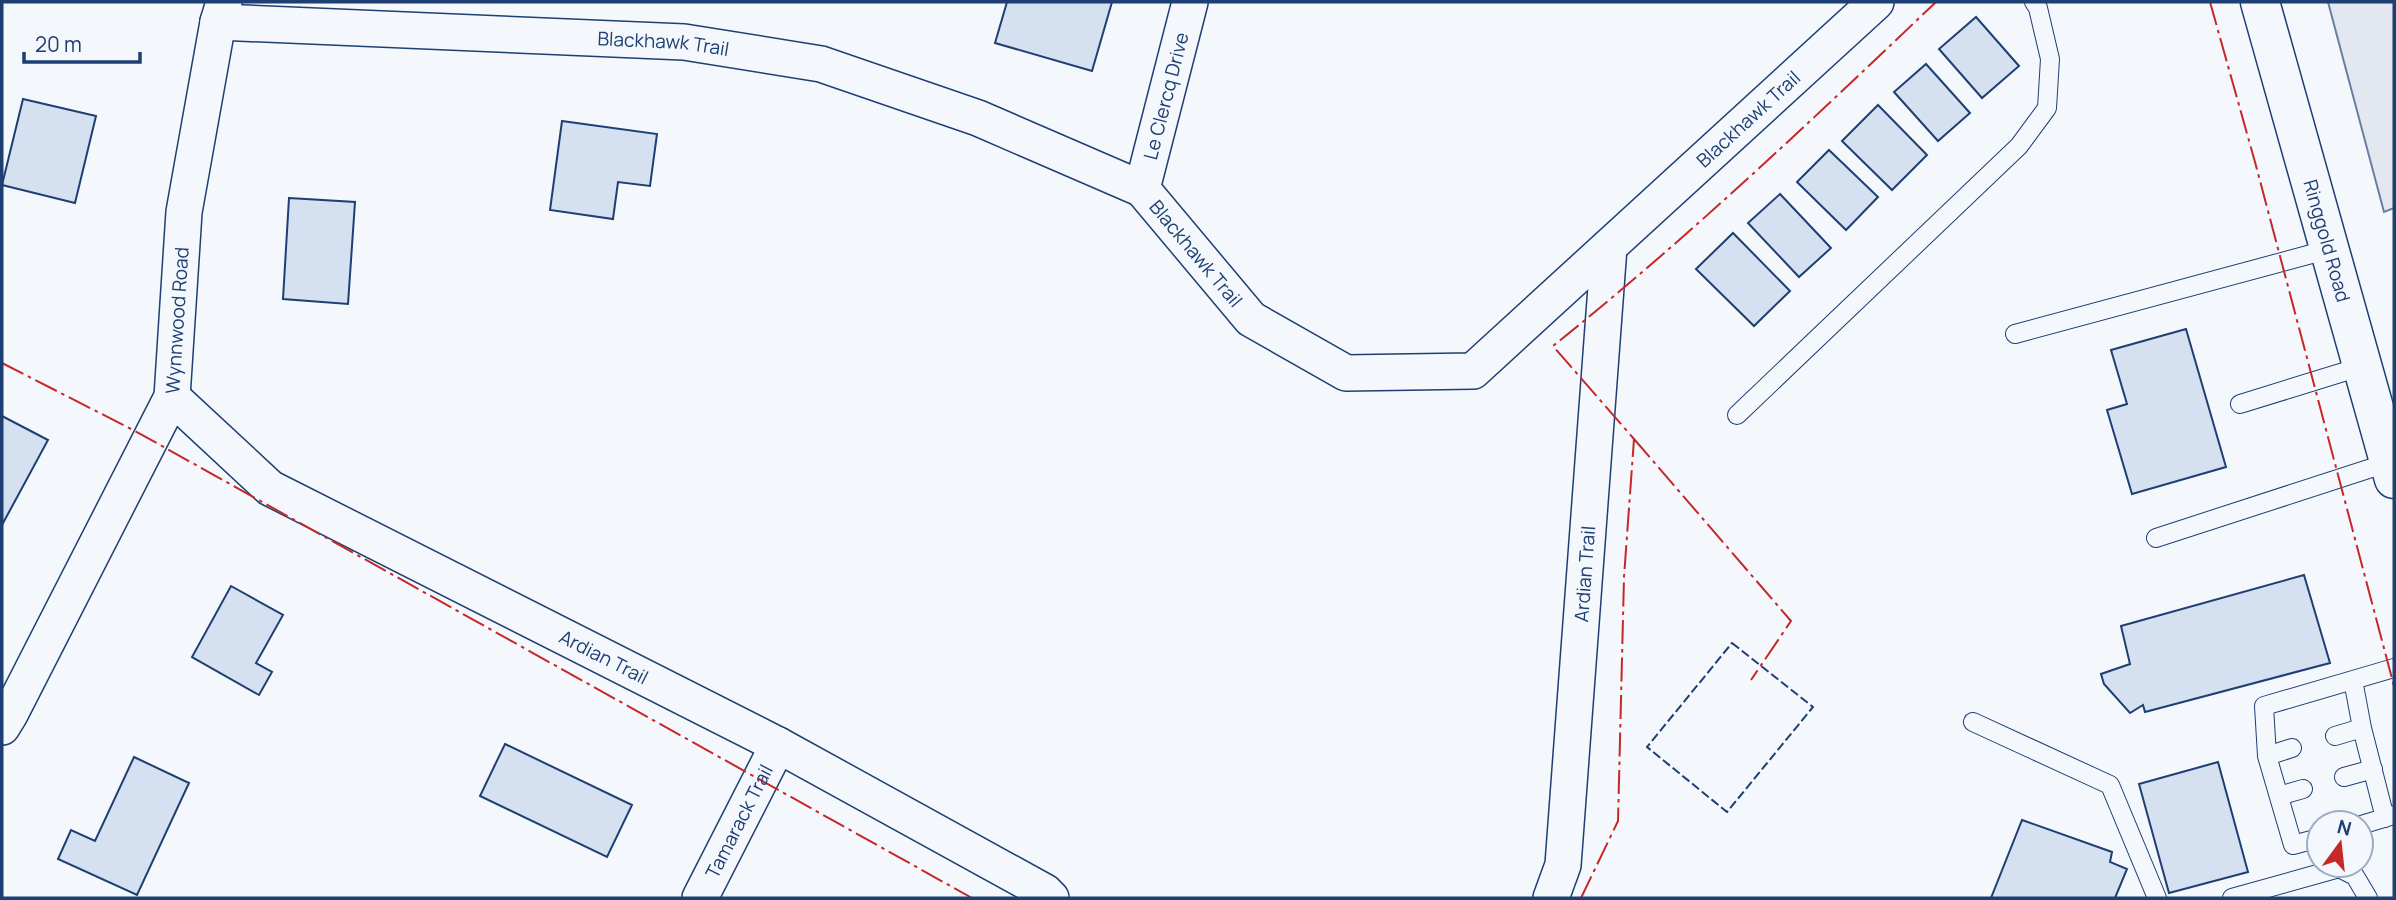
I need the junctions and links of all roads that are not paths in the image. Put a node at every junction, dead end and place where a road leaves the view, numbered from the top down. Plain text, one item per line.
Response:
1 (1190, 2) edge
2 (1876, 2) edge
3 (2034, 2) edge
4 (2262, 2) edge
5 (221, 12) edge
6 (1142, 189) junction
7 (1609, 247) junction
8 (2330, 249) junction
9 (2015, 334) dead end
10 (2363, 366) junction
11 (172, 397) junction
12 (2240, 404) dead end
13 (1737, 415) dead end
14 (2392, 471) edge
15 (2156, 538) dead end
16 (2394, 668) edge
17 (2353, 680) junction
18 (1973, 722) dead end
19 (2, 727) edge
20 (2362, 728) junction
21 (2335, 736) dead end
22 (778, 745) junction
23 (2292, 748) dead end
24 (2267, 755) junction
25 (2373, 769) junction
26 (2344, 777) dead end
27 (2302, 789) dead end
28 (2279, 796) junction
29 (2390, 816) edge
30 (2305, 842) edge
31 (2243, 897) edge
32 (700, 898) edge
33 (1051, 898) edge
34 (1551, 898) edge
35 (2157, 898) edge
36 (2368, 898) edge

1 - 6 street, Le Clercq Drive
2 - 7 street, Blackhawk Trail
3 - 13 lane
4 - 8 main road, Ringgold Road
5 - 6 street, Blackhawk Trail
5 - 11 street, Wynnwood Road
6 - 7 street, Blackhawk Trail
7 - 34 street, Ardian Trail
8 - 9 lane
8 - 10 main road, Ringgold Road
10 - 12 lane
10 - 14 main road, Ringgold Road
11 - 19 street, Wynnwood Road
11 - 22 street, Ardian Trail
14 - 15 lane
16 - 17 lane
17 - 20 lane
17 - 24 lane
18 - 35 lane
20 - 21 lane
20 - 25 lane
22 - 32 street, Tamarack Trail
22 - 33 street, Ardian Trail
23 - 24 lane
24 - 28 lane
25 - 26 lane
25 - 29 lane
27 - 28 lane
28 - 30 lane
31 - 36 lane

